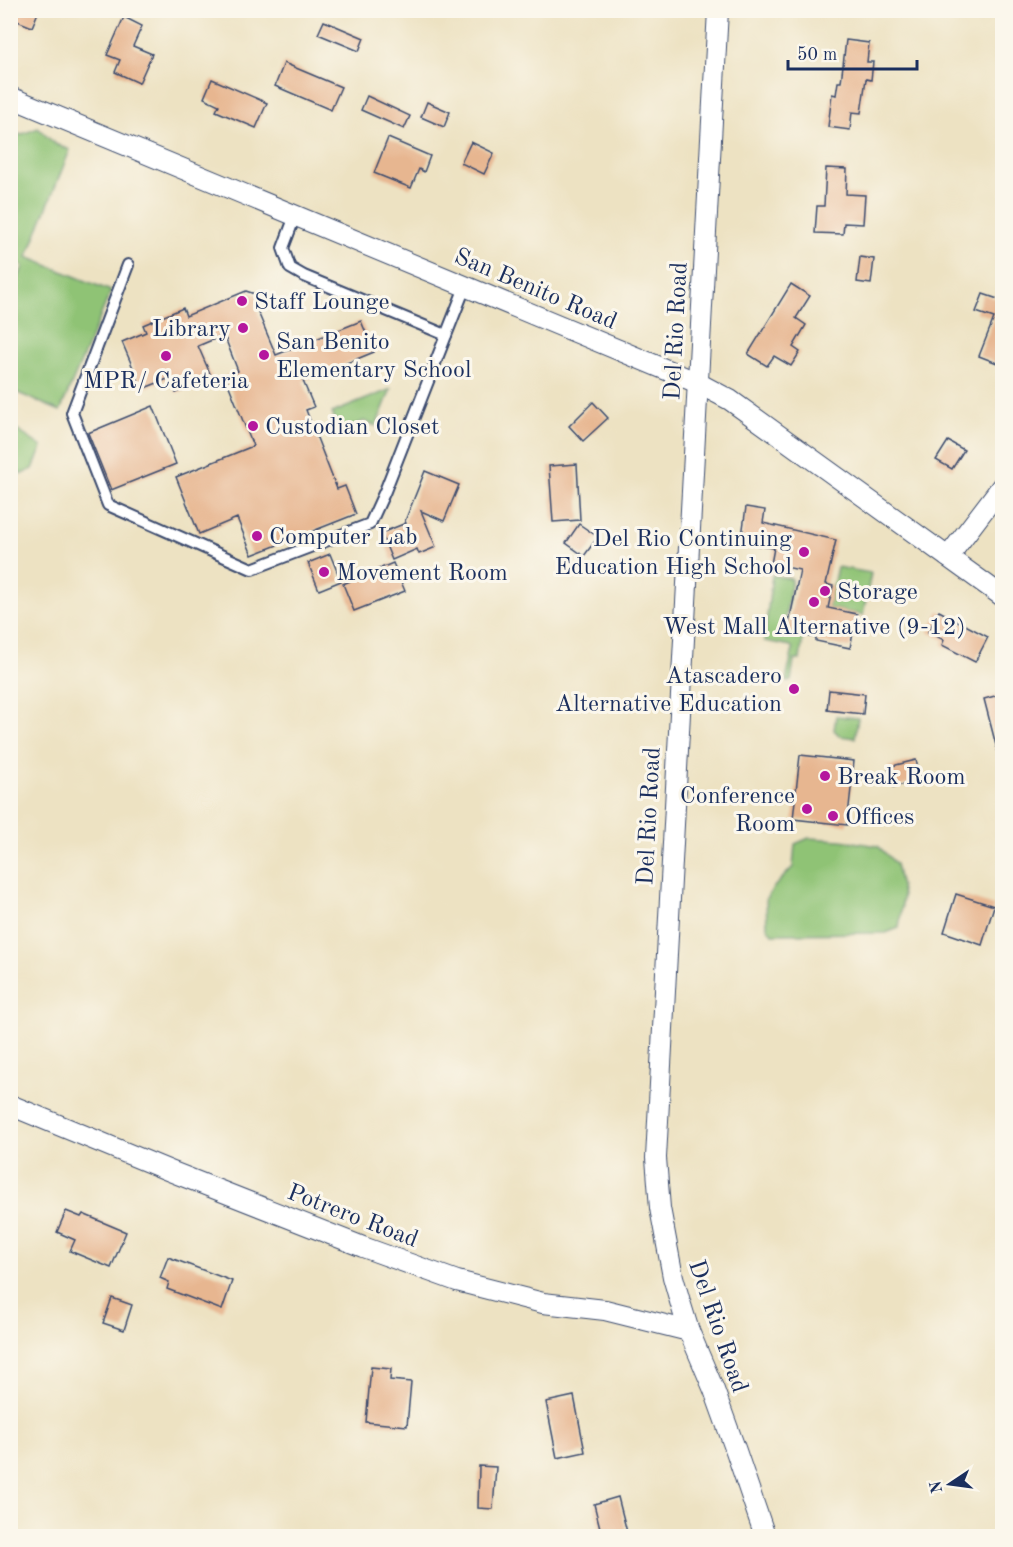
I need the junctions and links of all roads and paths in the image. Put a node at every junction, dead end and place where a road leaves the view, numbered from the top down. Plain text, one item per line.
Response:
1 (718, 10) edge
2 (10, 97) edge
3 (295, 216) junction
4 (128, 265) dead end
5 (465, 287) junction
6 (446, 335) junction
7 (698, 383) junction
8 (1002, 486) edge
9 (948, 557) junction
10 (1002, 596) edge
11 (10, 1105) edge
12 (689, 1331) junction
13 (765, 1536) edge

1 - 7 street, Del Rio Road
2 - 3 street, San Benito Road
3 - 5 street, San Benito Road
3 - 6 lane
4 - 6 lane
5 - 6 lane
5 - 7 street, San Benito Road
7 - 9 street, San Benito Road
7 - 12 street, Del Rio Road
8 - 9 street
9 - 10 street, San Benito Road
11 - 12 street, Potrero Road
12 - 13 street, Del Rio Road

